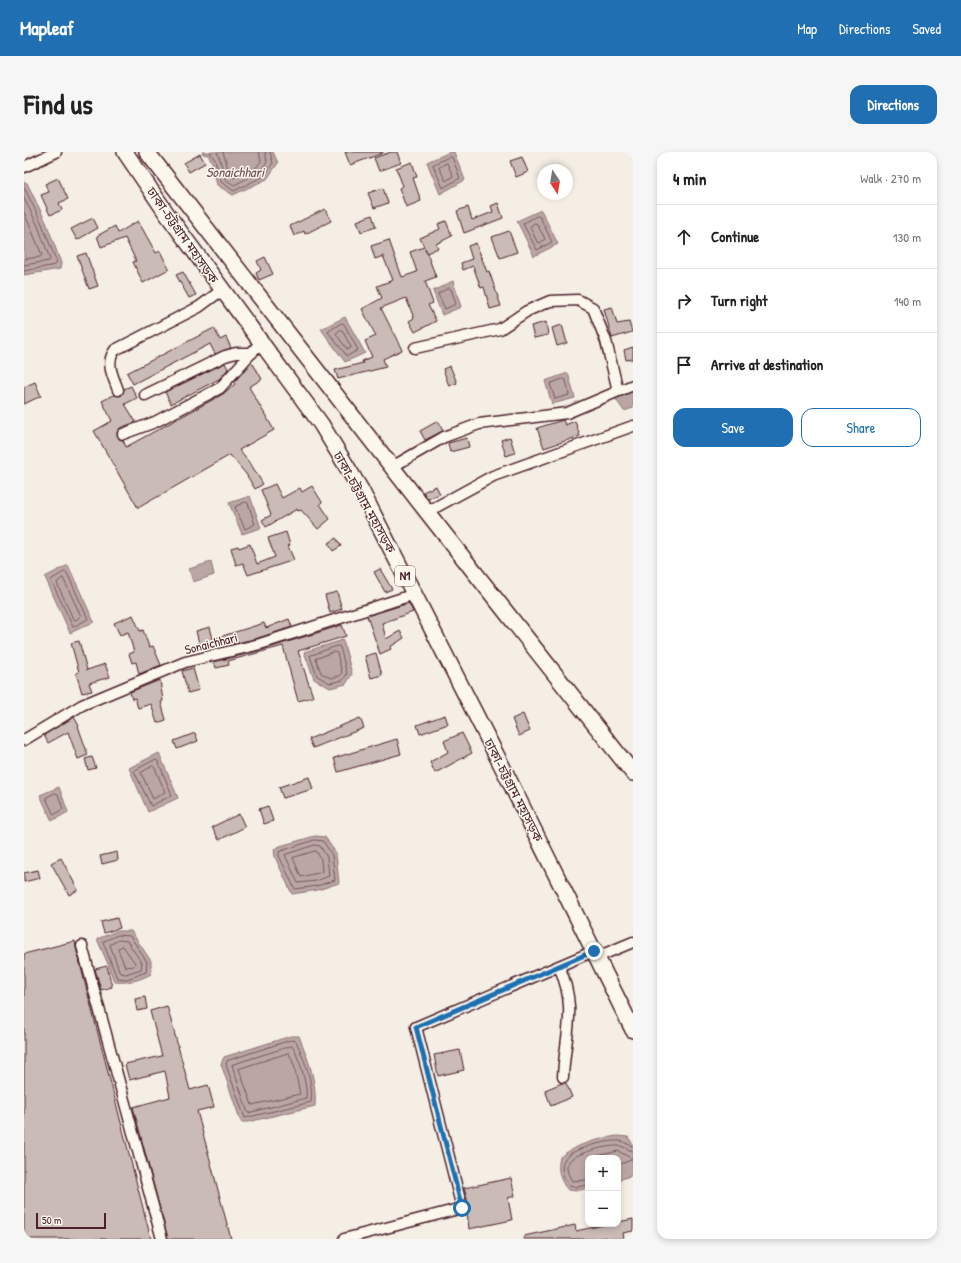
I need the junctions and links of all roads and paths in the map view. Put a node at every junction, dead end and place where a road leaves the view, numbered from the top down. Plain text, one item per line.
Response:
1 (56, 152) edge
2 (125, 152) edge
3 (147, 152) edge
4 (24, 167) edge
5 (196, 216) junction
6 (179, 231) junction
7 (222, 290) junction
8 (256, 348) junction
9 (415, 348) dead end
10 (633, 385) edge
11 (118, 390) dead end
12 (618, 391) junction
13 (145, 395) dead end
14 (633, 426) edge
15 (123, 434) dead end
16 (392, 467) junction
17 (427, 512) junction
18 (414, 594) junction
19 (24, 740) edge
20 (631, 768) edge
21 (633, 942) edge
22 (82, 946) dead end
23 (595, 954) junction
24 (559, 966) junction
25 (633, 1030) edge
26 (563, 1077) dead end
27 (162, 1239) edge
28 (344, 1239) edge

1 - 4 street
2 - 6 highway, ঢাকা-চট্টগ্রাম মহাসড়ক / N1
3 - 5 highway, ঢাকা-চট্টগ্রাম মহাসড়ক
5 - 6 highway
5 - 16 highway, ঢাকা-চট্টগ্রাম মহাসড়ক
6 - 7 highway, ঢাকা-চট্টগ্রাম মহাসড়ক / N1
7 - 8 highway, ঢাকা-চট্টগ্রাম মহাসড়ক / N1
7 - 11 street
8 - 13 street
8 - 15 street
8 - 18 highway, ঢাকা-চট্টগ্রাম মহাসড়ক / N1
9 - 12 street
10 - 12 street
12 - 16 street
14 - 17 street
16 - 17 highway, ঢাকা-চট্টগ্রাম মহাসড়ক
17 - 20 highway, ঢাকা-চট্টগ্রাম মহাসড়ক
18 - 19 street, Sonaichhari
18 - 23 highway, ঢাকা-চট্টগ্রাম মহাসড়ক / N1
21 - 23 street
22 - 27 street
23 - 24 street
23 - 25 highway, ঢাকা-চট্টগ্রাম মহাসড়ক / N1
24 - 26 street
24 - 28 street

